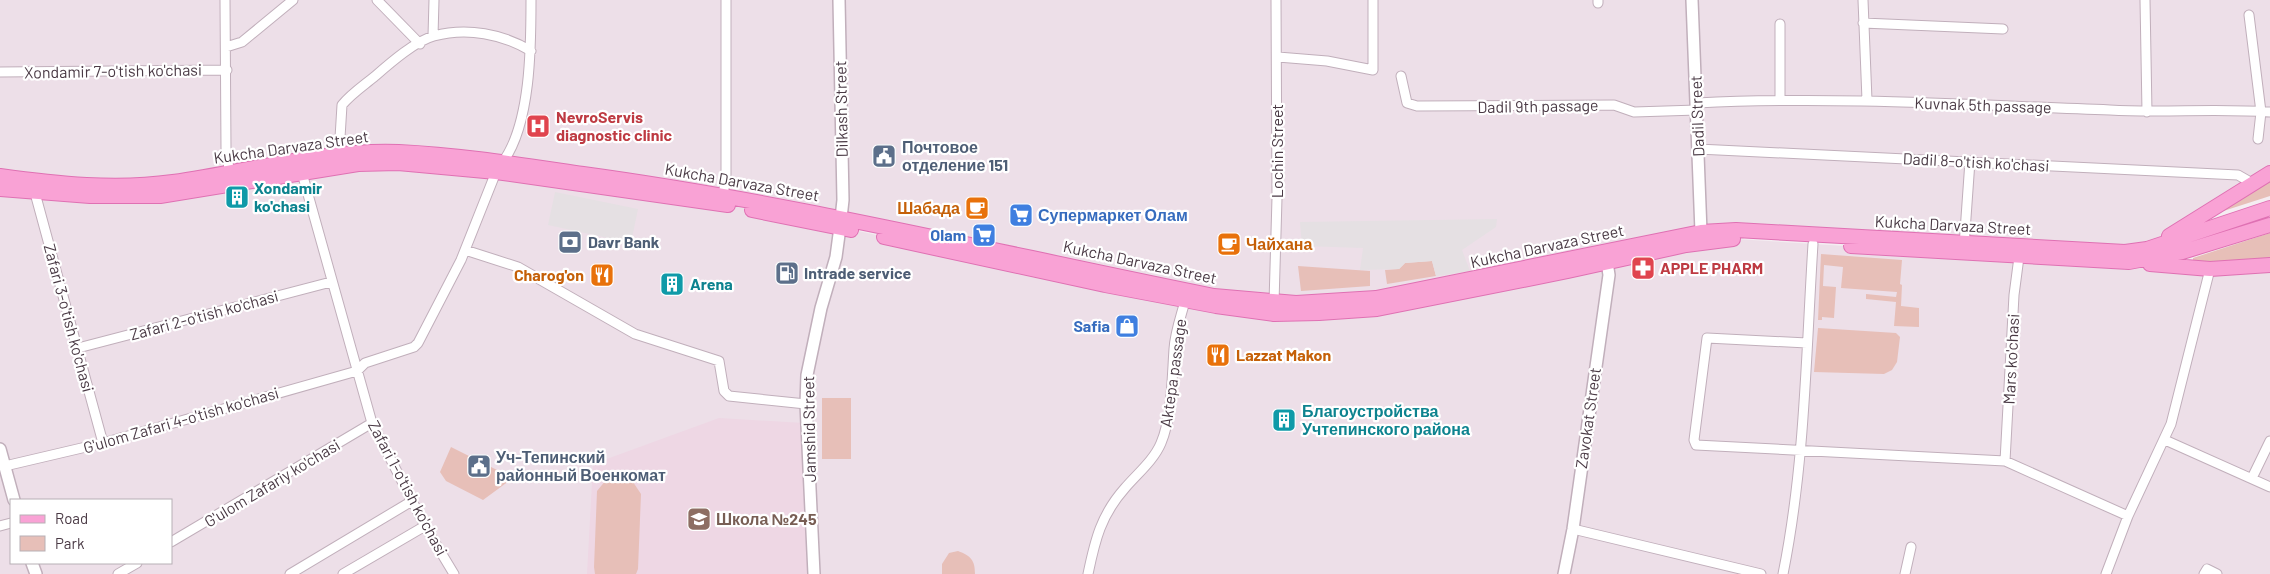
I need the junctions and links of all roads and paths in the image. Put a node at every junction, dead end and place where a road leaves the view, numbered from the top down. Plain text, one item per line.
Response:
1 (225, 0) edge
2 (293, 0) edge
3 (376, 0) edge
4 (434, 0) edge
5 (531, 0) edge
6 (726, 0) edge
7 (839, 0) edge
8 (1276, 0) edge
9 (1373, 0) edge
10 (1692, 0) edge
11 (1863, 0) edge
12 (2145, 0) edge
13 (2249, 15) dead end
14 (1863, 23) junction
15 (1780, 24) dead end
16 (2003, 29) dead end
17 (433, 36) junction
18 (420, 44) junction
19 (226, 47) junction
20 (532, 51) junction
21 (1278, 57) junction
22 (226, 70) junction
23 (0, 72) edge
24 (1402, 76) dead end
25 (1780, 99) junction
26 (1867, 100) junction
27 (1697, 106) junction
28 (2147, 112) junction
29 (2266, 112) edge
30 (2258, 140) dead end
31 (1698, 149) junction
32 (339, 154) junction
33 (1970, 161) junction
34 (499, 167) junction
35 (302, 173) junction
36 (2270, 173) edge
37 (0, 176) edge
38 (231, 179) junction
39 (2252, 183) junction
40 (0, 188) edge
41 (35, 193) junction
42 (722, 200) junction
43 (2270, 208) edge
44 (840, 223) junction
45 (2270, 225) edge
46 (1701, 237) junction
47 (1813, 239) junction
48 (1964, 247) junction
49 (2147, 249) junction
50 (465, 250) junction
51 (2020, 251) junction
52 (1606, 257) junction
53 (2129, 262) junction
54 (2270, 266) edge
55 (2210, 269) junction
56 (331, 282) junction
57 (1187, 296) junction
58 (1274, 308) junction
59 (1807, 343) junction
60 (78, 348) junction
61 (357, 371) junction
62 (806, 404) junction
63 (372, 423) junction
64 (2165, 440) junction
65 (2270, 441) edge
66 (104, 444) junction
67 (0, 449) edge
68 (1801, 452) junction
69 (2005, 461) junction
70 (5, 466) junction
71 (2252, 478) junction
72 (2270, 487) edge
73 (14, 499) edge
74 (412, 501) junction
75 (2128, 516) junction
76 (425, 526) junction
77 (1573, 529) junction
78 (172, 541) edge
79 (1911, 547) dead end
80 (135, 564) edge
81 (118, 574) edge
82 (290, 574) edge
83 (343, 574) edge
84 (454, 574) edge
85 (814, 574) edge
86 (1088, 574) edge
87 (1564, 574) edge
88 (1761, 574) edge
89 (1783, 574) edge
90 (1904, 574) edge
91 (2106, 574) edge
92 (2204, 574) edge
93 (2217, 574) edge

1 - 19 street
2 - 19 street
3 - 18 street
4 - 17 street
5 - 20 street
6 - 42 street
7 - 44 street, Dilkash Street
8 - 21 street, Lochin Street
9 - 21 street
10 - 27 street, Dadil Street
11 - 14 street
12 - 28 street
13 - 29 street
14 - 16 street
14 - 26 street
15 - 25 street
17 - 18 street
17 - 20 street
18 - 32 street
19 - 22 street
20 - 34 street
21 - 58 street, Lochin Street
22 - 23 street, Xondamir 7-o'tish ko'chasi
22 - 38 street
24 - 27 street, Dadil 9th passage
25 - 26 street, Kuvnak 5th passage
25 - 27 street, Kuvnak 5th passage
26 - 28 street, Kuvnak 5th passage
27 - 31 street, Dadil Street
28 - 29 street, Kuvnak 5th passage
29 - 30 street
31 - 33 street, Dadil 8-o'tish ko'chasi
31 - 46 street, Dadil Street
32 - 34 main road, Kukcha Darvaza Street
32 - 38 main road, Kukcha Darvaza Street
33 - 39 street, Dadil 8-o'tish ko'chasi
33 - 48 street
34 - 35 main road, Kukcha Darvaza Street
34 - 42 main road, Kukcha Darvaza Street
34 - 50 street
35 - 38 main road, Kukcha Darvaza Street
35 - 56 street, Zafari 1-o'tish ko'chasi
36 - 39 main road
37 - 38 main road, Kukcha Darvaza Street
38 - 41 main road, Kukcha Darvaza Street
39 - 49 main road
40 - 41 main road, Kukcha Darvaza Street
41 - 60 street, Zafari 3-o'tish ko'chasi
42 - 44 main road, Kukcha Darvaza Street
43 - 49 main road, Kukcha Darvaza Street
44 - 57 main road, Kukcha Darvaza Street
44 - 62 street, Jamshid Street
45 - 53 main road, Kukcha Darvaza Street
46 - 47 main road, Kukcha Darvaza Street
46 - 52 main road, Kukcha Darvaza Street
47 - 48 main road, Kukcha Darvaza Street
47 - 59 street
48 - 51 main road, Kukcha Darvaza Street
49 - 51 main road, Kukcha Darvaza Street
50 - 61 street
50 - 62 street
51 - 53 main road, Kukcha Darvaza Street
51 - 69 street, Mars ko'chasi
52 - 58 main road, Kukcha Darvaza Street
52 - 77 street, Zavokat Street
53 - 55 main road
54 - 55 main road
55 - 64 street
56 - 60 street, Zafari 2-o'tish ko'chasi
56 - 61 street, Zafari 1-o'tish ko'chasi
57 - 58 main road, Kukcha Darvaza Street
57 - 86 street, Aktepa passage
59 - 68 street
59 - 68 street
60 - 66 street, Zafari 3-o'tish ko'chasi
61 - 63 street, Zafari 1-o'tish ko'chasi
61 - 66 street, G'ulom Zafari 4-o'tish ko'chasi
62 - 85 street, Jamshid Street
63 - 74 street, Zafari 1-o'tish ko'chasi
63 - 78 street, G'ulom Zafariy ko'chasi
64 - 71 street
64 - 75 street
65 - 71 street
66 - 70 street, G'ulom Zafari 4-o'tish ko'chasi
67 - 70 street
68 - 69 street
68 - 89 street
69 - 75 street
70 - 73 street
71 - 72 street
74 - 76 street, Zafari 1-o'tish ko'chasi
74 - 82 street
75 - 91 street
76 - 83 street
76 - 84 street, Zafari 1-o'tish ko'chasi
77 - 87 street, Zavokat Street
77 - 88 street
79 - 90 street
80 - 81 street
92 - 93 street

